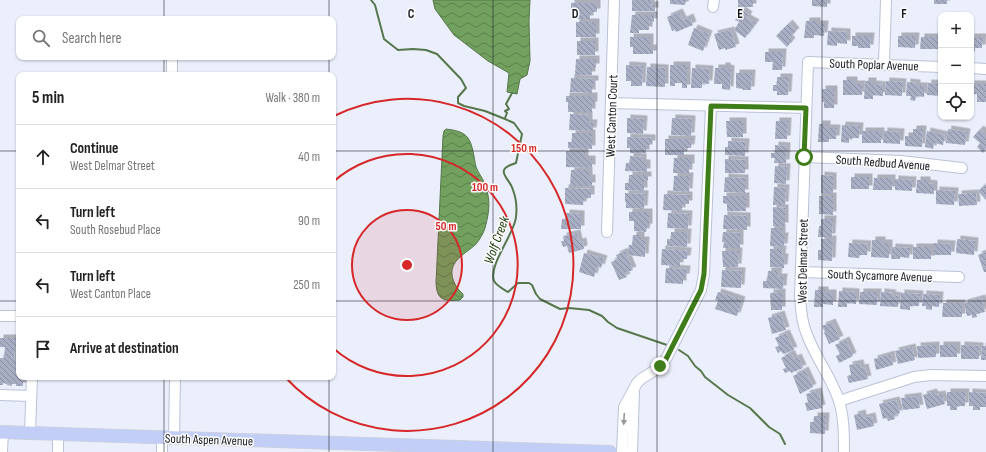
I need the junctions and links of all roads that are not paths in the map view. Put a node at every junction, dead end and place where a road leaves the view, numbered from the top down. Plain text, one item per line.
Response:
1 (614, 0) edge
2 (886, 0) edge
3 (172, 60) edge
4 (808, 62) joint
5 (884, 64) junction
6 (938, 67) edge
7 (974, 68) edge
8 (986, 69) edge
9 (172, 72) edge
10 (611, 103) junction
11 (711, 106) junction
12 (806, 108) junction
13 (804, 157) junction
14 (962, 168) dead end
15 (607, 232) dead end
16 (801, 272) junction
17 (959, 277) dead end
18 (0, 316) edge
19 (16, 316) edge
20 (986, 376) edge
21 (32, 380) edge
22 (175, 380) edge
23 (634, 388) junction
24 (0, 395) edge
25 (31, 396) junction
26 (839, 401) junction
27 (1, 432) edge
28 (30, 433) junction
29 (58, 434) junction
30 (168, 438) junction
31 (348, 448) edge
32 (2, 452) edge
33 (58, 452) edge
34 (162, 452) edge
35 (610, 452) edge
36 (622, 452) edge
37 (632, 452) edge
38 (844, 452) edge

1 - 10 street, West Canton Court
2 - 5 street
3 - 9 street
4 - 5 street, South Poplar Avenue
4 - 12 street, West Delmar Street
5 - 6 street, South Poplar Avenue
7 - 8 street
10 - 11 street
10 - 15 street, West Canton Court
11 - 12 street
11 - 23 street
12 - 13 street, West Delmar Street
13 - 14 street, South Redbud Avenue
13 - 16 street, West Delmar Street
16 - 17 street, South Sycamore Avenue
16 - 26 street, West Delmar Street
18 - 19 street
20 - 26 street
21 - 25 street
22 - 30 street
23 -> 36 street
23 - 37 street
24 - 25 street
25 - 28 street
26 - 38 street, West Delmar Street
27 - 28 main road, South Aspen Avenue
27 - 32 street
28 - 29 main road, South Aspen Avenue
29 - 30 main road, South Aspen Avenue
29 - 33 street
30 - 31 main road, South Aspen Avenue
30 - 34 street
31 - 35 main road, South Aspen Avenue

